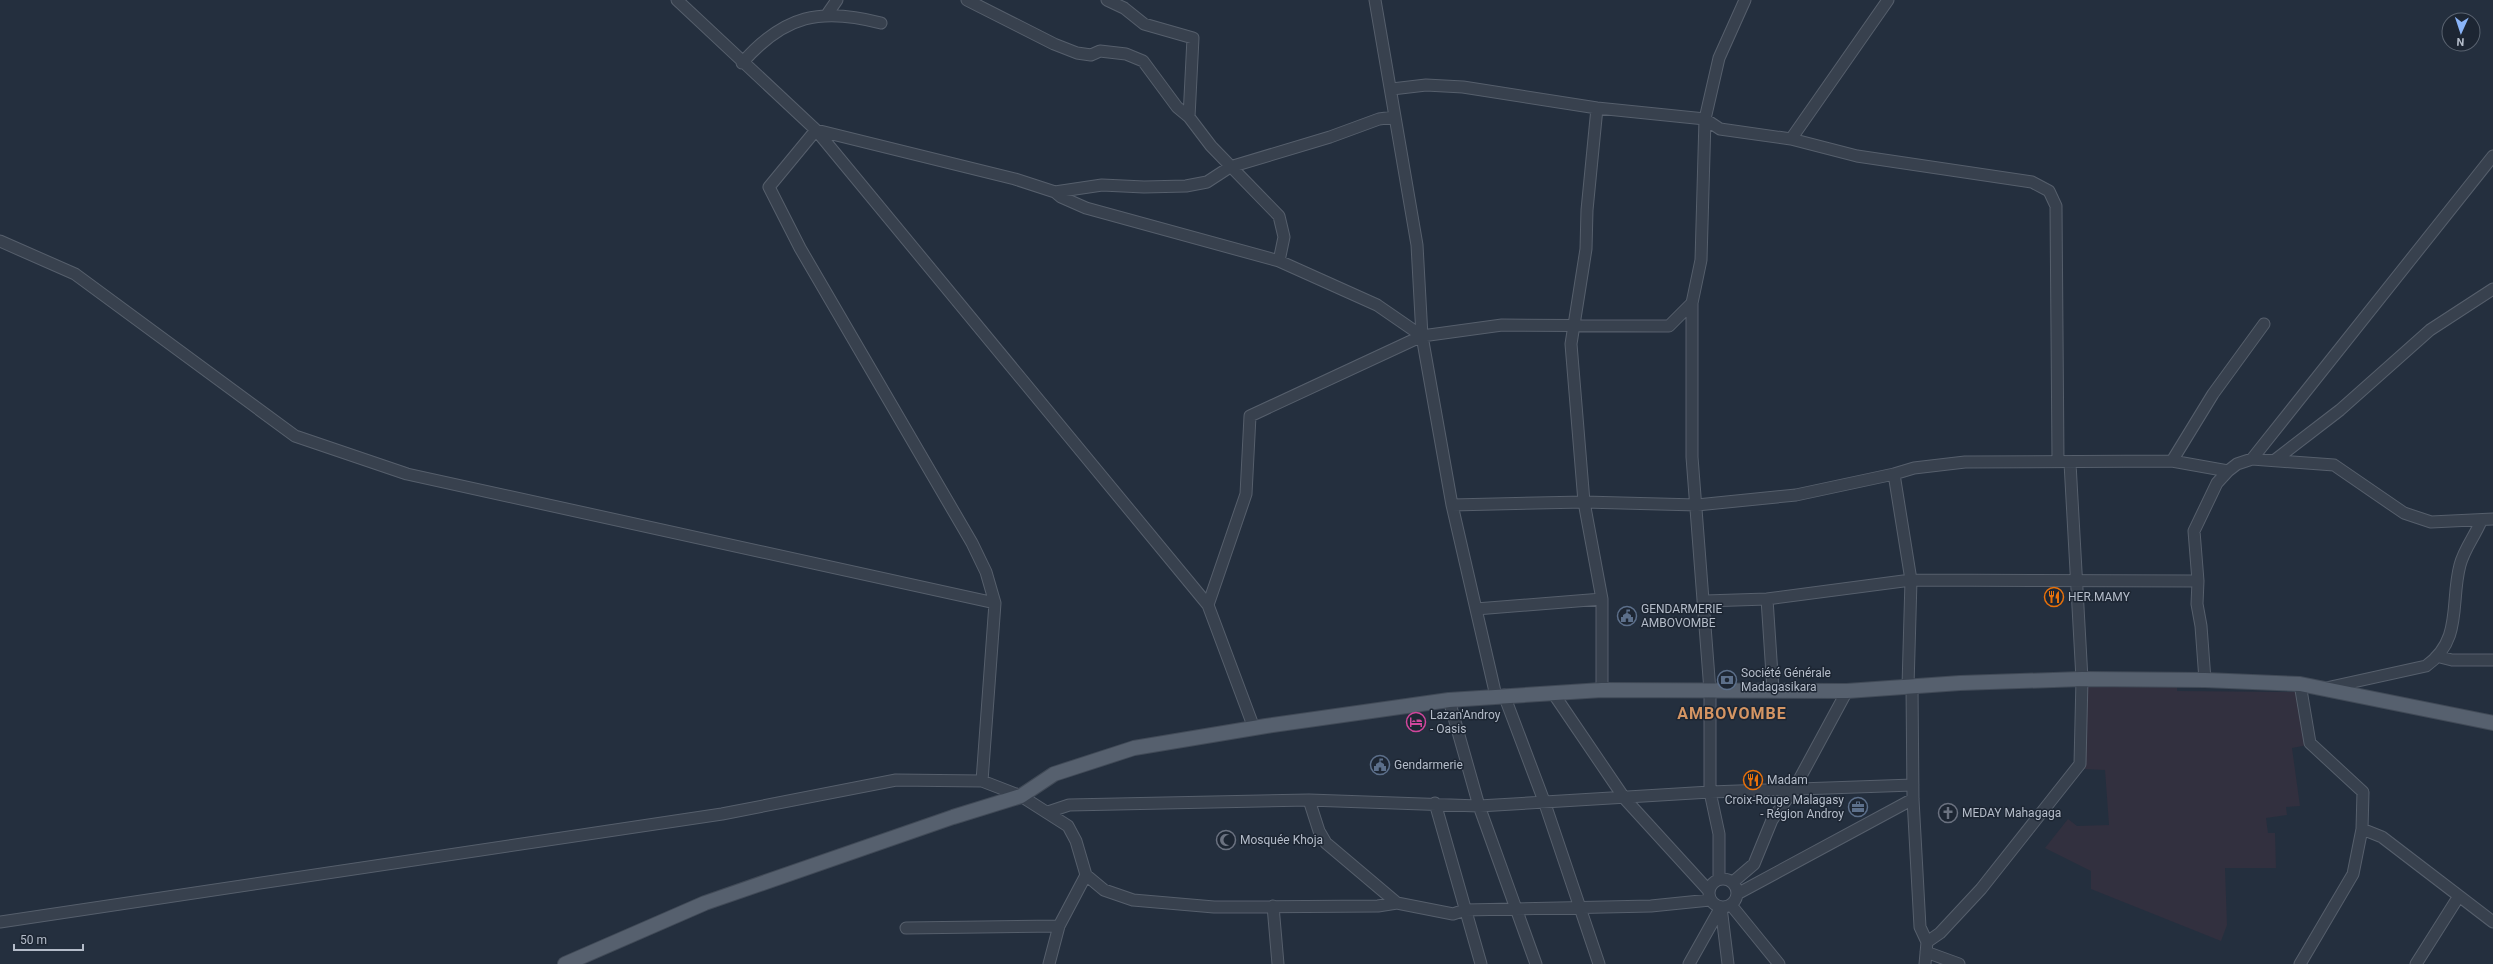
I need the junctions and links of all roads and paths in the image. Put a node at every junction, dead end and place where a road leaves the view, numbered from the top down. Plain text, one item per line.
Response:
1 (677, 0) edge
2 (837, 0) edge
3 (967, 0) edge
4 (1107, 0) edge
5 (1375, 0) edge
6 (1744, 0) edge
7 (1888, 0) edge
8 (826, 16) junction
9 (881, 22) dead end
10 (742, 63) junction
11 (1392, 89) junction
12 (1597, 108) junction
13 (1189, 117) junction
14 (1394, 117) junction
15 (1705, 119) junction
16 (816, 130) junction
17 (1791, 140) junction
18 (2493, 156) edge
19 (1230, 167) junction
20 (1055, 192) junction
21 (0, 241) edge
22 (1279, 261) junction
23 (2493, 289) edge
24 (1692, 304) junction
25 (2264, 324) dead end
26 (1574, 326) junction
27 (1422, 336) junction
28 (2252, 459) junction
29 (2058, 460) junction
30 (2275, 460) junction
31 (2172, 461) junction
32 (2070, 463) junction
33 (2228, 470) junction
34 (1894, 474) junction
35 (1584, 502) junction
36 (1452, 505) junction
37 (1697, 505) junction
38 (2493, 519) edge
39 (2481, 521) junction
40 (1911, 580) junction
41 (2077, 581) junction
42 (2198, 581) junction
43 (1767, 598) junction
44 (1602, 599) junction
45 (1705, 601) junction
46 (995, 603) junction
47 (1208, 605) junction
48 (1476, 609) junction
49 (2440, 657) junction
50 (2493, 660) edge
51 (2082, 679) junction
52 (2205, 680) junction
53 (2300, 684) junction
54 (1910, 686) junction
55 (2323, 688) junction
56 (1602, 690) junction
57 (1773, 690) junction
58 (1710, 691) junction
59 (1847, 691) junction
60 (1553, 693) junction
61 (1500, 695) junction
62 (1448, 700) junction
63 (2493, 723) edge
64 (1254, 728) junction
65 (982, 782) junction
66 (1913, 785) junction
67 (1794, 789) junction
68 (1710, 792) junction
69 (1021, 796) junction
70 (1625, 799) junction
71 (1913, 799) junction
72 (1309, 800) junction
73 (1544, 801) junction
74 (1435, 803) junction
75 (1479, 806) junction
76 (1048, 812) junction
77 (2362, 829) junction
78 (1086, 875) junction
79 (1719, 879) junction
80 (1733, 882) junction
81 (1738, 894) junction
82 (1710, 895) junction
83 (2459, 896) junction
84 (1397, 903) junction
85 (1273, 906) junction
86 (1726, 906) junction
87 (1579, 907) junction
88 (1518, 909) junction
89 (1465, 910) junction
90 (0, 922) edge
91 (2493, 922) edge
92 (1059, 926) junction
93 (906, 928) dead end
94 (1927, 947) junction
95 (565, 964) edge
96 (1050, 964) edge
97 (1278, 964) edge
98 (1481, 964) edge
99 (1536, 964) edge
100 (1599, 964) edge
101 (1689, 964) edge
102 (1728, 964) edge
103 (1779, 964) edge
104 (1925, 964) edge
105 (1959, 964) edge
106 (2300, 964) edge
107 (2416, 964) edge

1 - 10 street
2 - 8 street
3 - 13 street
4 - 13 street
5 - 11 street
6 - 15 street
7 - 17 street
8 - 9 street
8 - 10 street
10 - 16 street
11 - 12 street
11 - 14 street
12 - 15 street
12 - 26 street
13 - 19 street
14 - 19 street
14 - 27 street
15 - 17 street
15 - 24 street
16 - 20 street
16 - 46 street
16 - 47 street
17 - 29 street
18 - 28 street
19 - 20 street
19 - 22 street
20 - 22 street
21 - 46 street
22 - 27 street
23 - 30 street
24 - 26 street
24 - 37 street
25 - 31 street
26 - 27 street
26 - 35 street
27 - 36 street
27 - 47 street
28 - 30 street
28 - 33 street
29 - 32 street
29 - 34 street
30 - 39 street
31 - 32 street
31 - 33 street
32 - 41 street
33 - 42 street
34 - 37 street
34 - 40 street
35 - 36 street
35 - 37 street
35 - 44 street
36 - 48 street
37 - 45 street
38 - 39 street
39 - 49 street
40 - 41 street
40 - 43 street
40 - 54 street
41 - 42 street
41 - 51 street
42 - 52 street
43 - 45 street
43 - 57 street
44 - 48 street
44 - 56 street
45 - 58 street
46 - 65 street
47 - 64 street
48 - 61 street
49 - 50 street
49 - 55 street
51 - 52 main road
51 - 54 main road
51 - 94 street
52 - 53 main road
53 - 55 main road
53 - 77 street
54 - 59 main road
54 - 66 street
55 - 63 main road
56 - 58 main road
56 - 60 main road
57 - 58 main road
57 - 59 main road
58 - 68 street
59 - 67 street
60 - 61 main road
60 - 70 street
61 - 62 main road
61 - 73 street
62 - 64 main road
62 - 75 street
64 - 69 main road
65 - 69 street
65 - 90 street
66 - 67 street
66 - 71 street
67 - 68 street
67 - 80 street
68 - 70 street
68 - 79 street
69 - 76 street
69 - 95 main road
70 - 73 street
70 - 82 street
71 - 81 street
71 - 94 street
72 - 74 street
72 - 76 street
72 - 84 street
73 - 75 street
73 - 87 street
74 - 75 street
74 - 89 street
75 - 88 street
76 - 78 street
77 - 83 street
77 - 106 street
78 - 85 street
78 - 92 street
79 - 80 street
79 - 82 street
80 - 81 street
81 - 86 street
82 - 86 street
82 - 87 street
83 - 91 street
83 - 107 street
84 - 85 street
84 - 89 street
85 - 97 street
86 - 101 street
86 - 102 street
86 - 103 street
87 - 88 street
87 - 100 street
88 - 89 street
88 - 99 street
89 - 98 street
92 - 93 street
92 - 96 street
94 - 104 street
94 - 105 street

